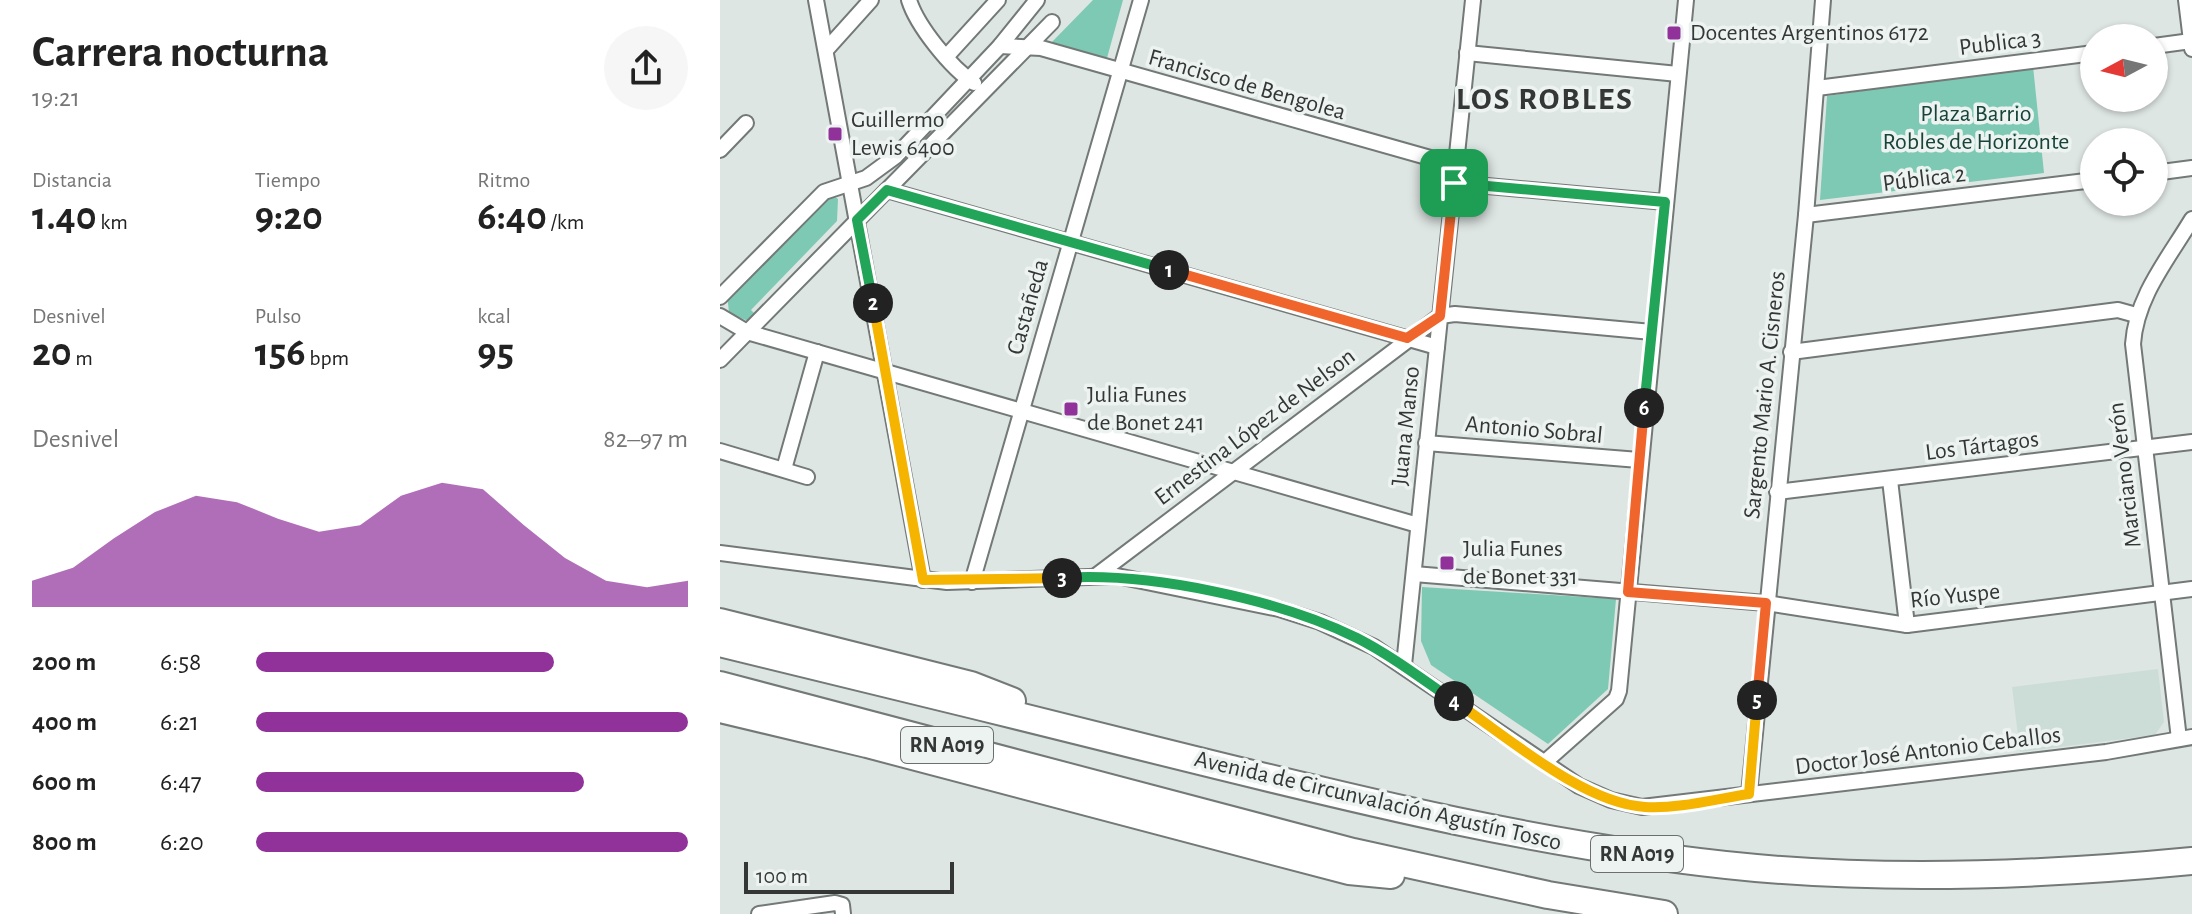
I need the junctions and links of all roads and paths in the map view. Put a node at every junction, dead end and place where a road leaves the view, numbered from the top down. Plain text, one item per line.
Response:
1 (816, 0) edge
2 (871, 0) edge
3 (909, 0) edge
4 (998, 0) edge
5 (1037, 0) edge
6 (1141, 0) edge
7 (1473, 0) edge
8 (1686, 0) edge
9 (1823, 0) edge
10 (2186, 0) edge
11 (2190, 18) edge
12 (1052, 22) dead end
13 (2191, 41) edge
14 (2168, 44) edge
15 (1000, 46) junction
16 (1028, 47) junction
17 (2192, 49) edge
18 (826, 50) junction
19 (1467, 53) junction
20 (2080, 55) edge
21 (946, 57) junction
22 (1121, 72) junction
23 (1678, 74) junction
24 (967, 79) junction
25 (1817, 88) junction
26 (984, 90) junction
27 (746, 123) dead end
28 (720, 150) edge
29 (1455, 165) junction
30 (2192, 168) edge
31 (2168, 171) edge
32 (2080, 182) edge
33 (1454, 183) junction
34 (851, 184) junction
35 (887, 190) junction
36 (1665, 202) junction
37 (1806, 215) junction
38 (2192, 219) edge
39 (857, 220) junction
40 (1070, 242) junction
41 (720, 297) edge
42 (2136, 315) junction
43 (720, 316) edge
44 (1440, 316) junction
45 (747, 332) junction
46 (1652, 332) junction
47 (1407, 338) junction
48 (1437, 347) junction
49 (817, 352) junction
50 (1791, 352) junction
51 (720, 360) edge
52 (886, 370) junction
53 (1020, 410) junction
54 (2192, 442) edge
55 (1426, 443) junction
56 (2144, 448) junction
57 (720, 451) edge
58 (1639, 460) junction
59 (784, 469) junction
60 (1235, 471) junction
61 (807, 477) dead end
62 (1890, 480) junction
63 (1777, 492) junction
64 (1418, 525) junction
65 (720, 553) edge
66 (1414, 574) junction
67 (1097, 575) junction
68 (923, 580) junction
69 (972, 582) junction
70 (2192, 589) edge
71 (1628, 592) junction
72 (2161, 593) junction
73 (1766, 603) junction
74 (720, 622) edge
75 (1907, 625) junction
76 (720, 643) edge
77 (1404, 665) junction
78 (720, 685) edge
79 (720, 709) edge
80 (1105, 737) junction
81 (2186, 738) edge
82 (1545, 762) junction
83 (1749, 794) junction
84 (2192, 861) edge
85 (1503, 886) junction
86 (759, 914) edge
87 (843, 914) edge
88 (1664, 914) edge

1 - 18 street
2 - 18 street
3 - 21 street
4 - 21 street
5 - 15 street
6 - 22 street, Castañeda
7 - 19 street, Juana Manso
8 - 23 street
9 - 25 street, Sargento Mario A. Cisneros
10 - 11 street
11 - 13 street
12 - 16 street
13 - 14 street
13 - 17 street
15 - 16 street, Francisco de Bengolea
15 - 24 street
16 - 22 street, Francisco de Bengolea
16 - 26 street
18 - 34 street
19 - 23 street
19 - 29 street, Juana Manso
20 - 25 street, Publica 3
21 - 24 street
22 - 29 street, Francisco de Bengolea
22 - 40 street, Castañeda
23 - 36 street
24 - 26 street
24 - 34 street
25 - 37 street, Sargento Mario A. Cisneros
26 - 35 street
27 - 28 street
29 - 33 street, Juana Manso
30 - 31 street
32 - 37 street, Pública 2
33 - 36 street
33 - 44 street, Juana Manso
34 - 39 street
34 - 41 street
35 - 39 street
35 - 40 street
36 - 46 street
37 - 50 street, Sargento Mario A. Cisneros
38 - 42 street, Marciano Verón
39 - 45 street
39 - 52 street
40 - 47 street
40 - 53 street, Castañeda
42 - 50 street
42 - 56 street, Marciano Verón
43 - 45 street
44 - 46 street
44 - 47 street, Ernestina López de Nelson
44 - 48 street, Juana Manso
45 - 49 street
45 - 51 street
46 - 58 street
47 - 48 street
47 - 60 street, Ernestina López de Nelson
48 - 55 street, Juana Manso
49 - 52 street
49 - 59 street
50 - 63 street, Sargento Mario A. Cisneros
52 - 53 street
52 - 68 street
53 - 60 street
53 - 69 street, Castañeda
54 - 56 street, Los Tártagos
55 - 58 street, Antonio Sobral
55 - 64 street, Juana Manso
56 - 62 street, Los Tártagos
56 - 72 street, Marciano Verón
57 - 59 street
58 - 71 street
59 - 61 street
60 - 64 street
60 - 67 street, Ernestina López de Nelson
62 - 63 street, Los Tártagos
62 - 75 street
63 - 73 street, Sargento Mario A. Cisneros
64 - 66 street, Juana Manso
65 - 68 street, Doctor José Antonio Ceballos
66 - 71 street, Río Yuspe
66 - 77 street, Juana Manso
67 - 69 street, Doctor José Antonio Ceballos
67 - 77 street, Doctor José Antonio Ceballos
68 - 69 street, Doctor José Antonio Ceballos
70 - 72 street, Río Yuspe
71 - 73 street, Río Yuspe
71 - 82 street
72 - 75 street, Río Yuspe
72 - 81 street, Marciano Verón
73 - 75 street, Río Yuspe
73 - 83 street, Sargento Mario A. Cisneros
74 - 80 highway
76 - 80 highway, Avenida de Circunvalación Agustín Tosco / RN A019
77 - 82 street, Doctor José Antonio Ceballos
78 - 85 highway, Avenida de Circunvalación Agustín Tosco / RN A019
79 - 85 highway
80 - 84 highway, Avenida de Circunvalación Agustín Tosco / RN A019
81 - 83 street, Doctor José Antonio Ceballos
82 - 83 street, Doctor José Antonio Ceballos
85 - 88 highway, Avenida de Circunvalación Agustín Tosco / RN A019
86 - 87 street

